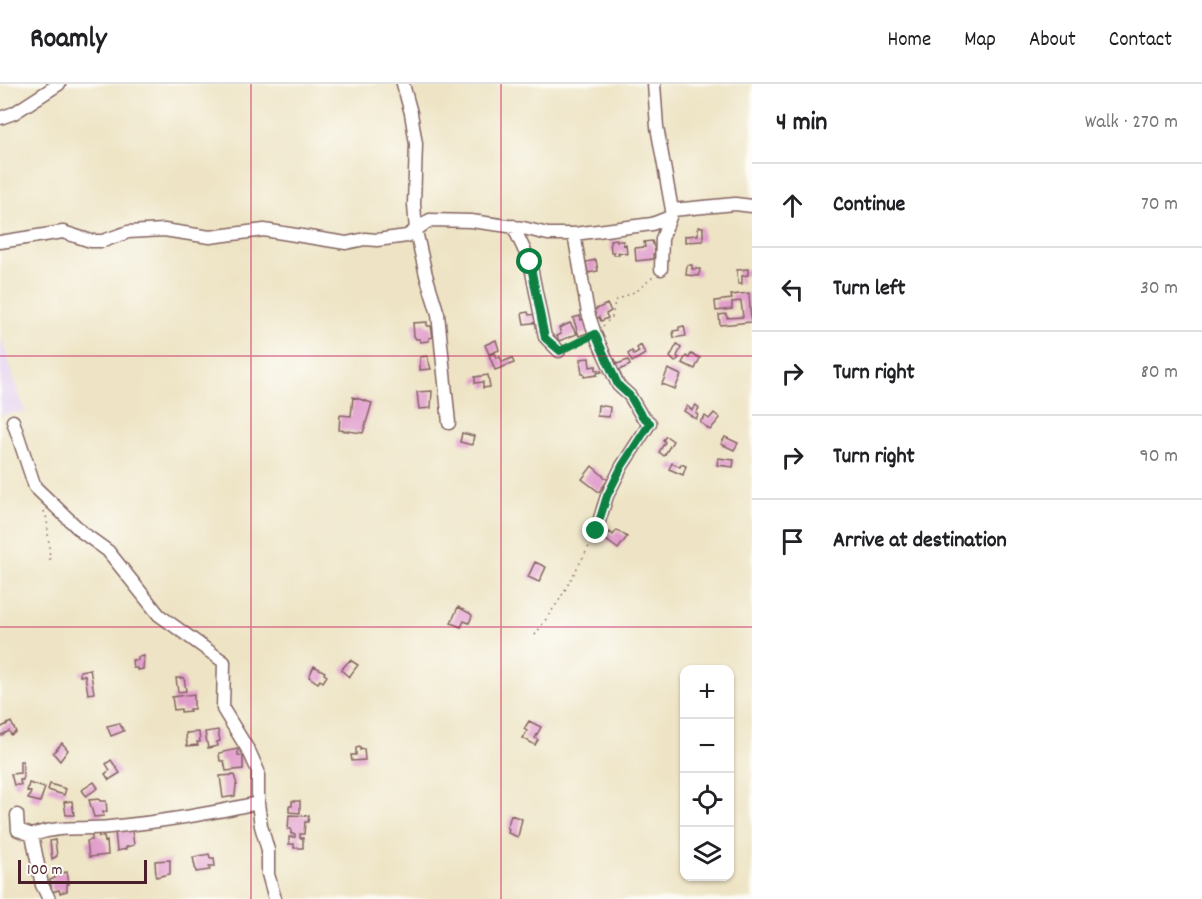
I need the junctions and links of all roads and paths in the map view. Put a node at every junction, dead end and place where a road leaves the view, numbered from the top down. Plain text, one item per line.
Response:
1 (59, 84) edge
2 (403, 84) edge
3 (654, 84) edge
4 (0, 118) edge
5 (752, 206) edge
6 (671, 213) junction
7 (513, 226) junction
8 (416, 231) junction
9 (574, 234) junction
10 (0, 242) edge
11 (661, 269) joint
12 (595, 334) junction
13 (560, 351) joint
14 (13, 421) dead end
15 (449, 423) dead end
16 (43, 508) dead end
17 (596, 531) joint
18 (50, 560) dead end
19 (535, 635) dead end
20 (258, 803) junction
21 (17, 815) dead end
22 (32, 836) junction
23 (49, 899) edge
24 (275, 899) edge

1 - 4 street
2 - 8 street
3 - 6 street
5 - 6 street
6 - 9 street
6 - 11 street
7 - 8 street
7 - 9 street
7 - 13 street
8 - 10 street
8 - 15 street
9 - 12 street
11 - 12 path
12 - 13 path
12 - 17 street
14 - 20 street
16 - 18 path
17 - 19 path
20 - 22 street
20 - 24 street
21 - 22 street
22 - 23 street

